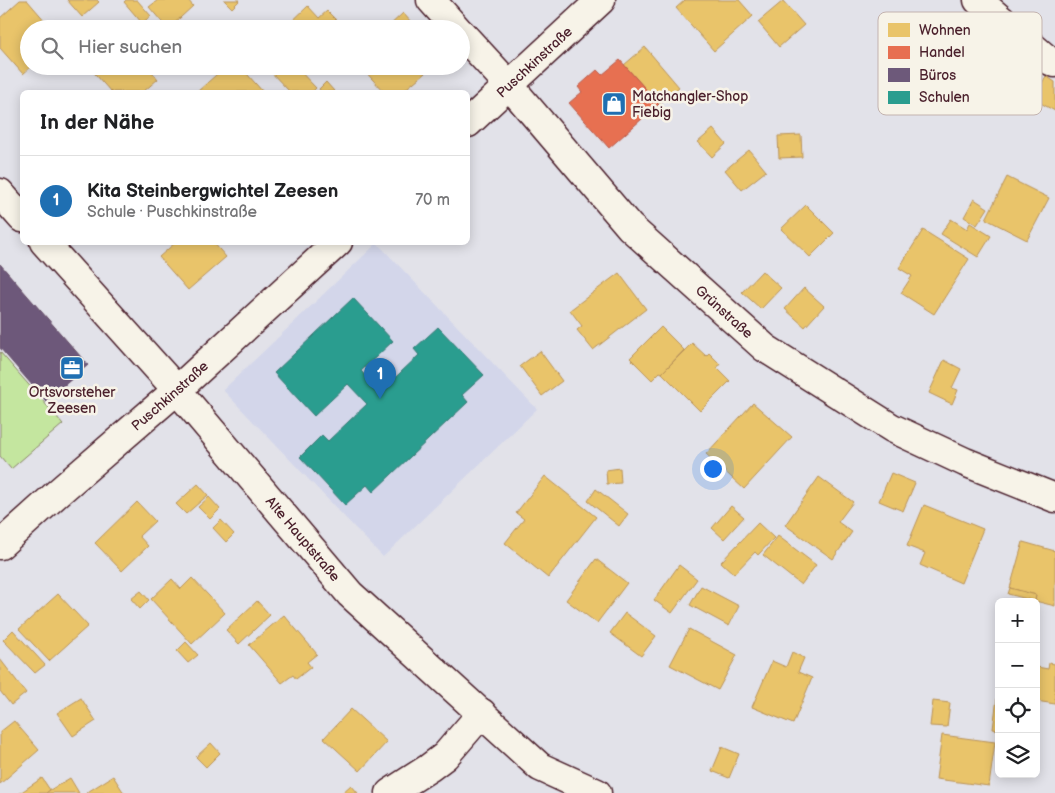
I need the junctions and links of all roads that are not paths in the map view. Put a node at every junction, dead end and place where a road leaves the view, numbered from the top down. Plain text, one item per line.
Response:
1 (431, 0) edge
2 (600, 0) edge
3 (978, 0) edge
4 (992, 12) edge
5 (449, 20) edge
6 (470, 44) edge
7 (1042, 55) edge
8 (1055, 62) edge
9 (509, 85) junction
10 (470, 122) edge
11 (0, 193) edge
12 (20, 216) edge
13 (47, 245) edge
14 (335, 245) edge
15 (177, 390) junction
16 (1055, 498) edge
17 (0, 545) edge
18 (482, 713) junction
19 (390, 793) edge
20 (597, 793) edge

1 - 5 street
2 - 9 street, Puschkinstraße
3 - 4 street
6 - 9 street, Grünstraße
7 - 8 street
9 - 10 street, Puschkinstraße
9 - 16 street, Grünstraße
11 - 12 street
13 - 15 street, Alte Hauptstraße
14 - 15 street, Puschkinstraße
15 - 17 street, Puschkinstraße
15 - 18 street, Alte Hauptstraße
18 - 19 street
18 - 20 street, Alte Hauptstraße

